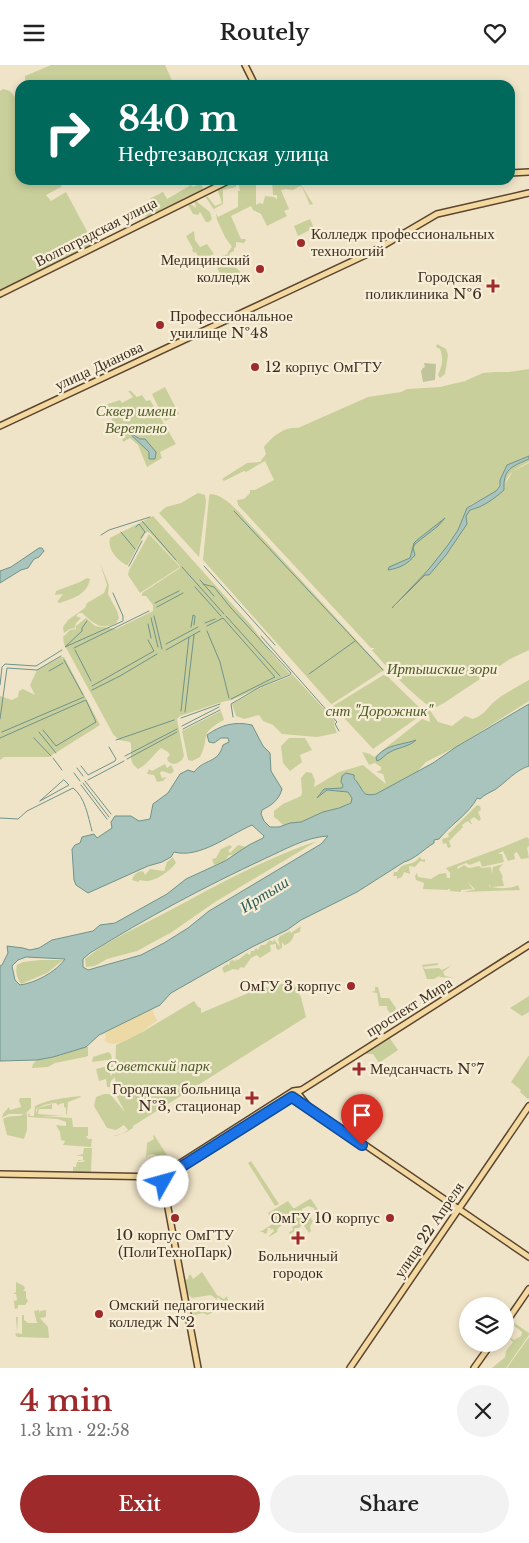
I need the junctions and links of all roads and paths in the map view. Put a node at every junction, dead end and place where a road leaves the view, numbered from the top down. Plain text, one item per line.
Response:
1 (245, 65) edge
2 (252, 80) edge
3 (529, 172) edge
4 (515, 173) edge
5 (219, 185) edge
6 (529, 193) edge
7 (0, 294) edge
8 (0, 426) edge
9 (529, 945) edge
10 (293, 1094) junction
11 (529, 1106) edge
12 (0, 1173) edge
13 (161, 1178) junction
14 (458, 1210) junction
15 (529, 1258) edge
16 (529, 1289) edge
17 (514, 1311) edge
18 (485, 1352) edge
19 (197, 1368) edge
20 (350, 1368) edge
21 (474, 1368) edge

1 - 2 main road
3 - 4 main road
5 - 7 main road, Волгоградская улица
6 - 8 main road, улица Дианова
9 - 10 main road, проспект Мира
10 - 13 main road, проспект Мира
10 - 14 main road
11 - 14 main road, улица 22 Апреля
12 - 13 main road
13 - 19 main road
14 - 15 main road
14 - 20 main road, улица 22 Апреля
16 - 17 main road
18 - 21 main road

